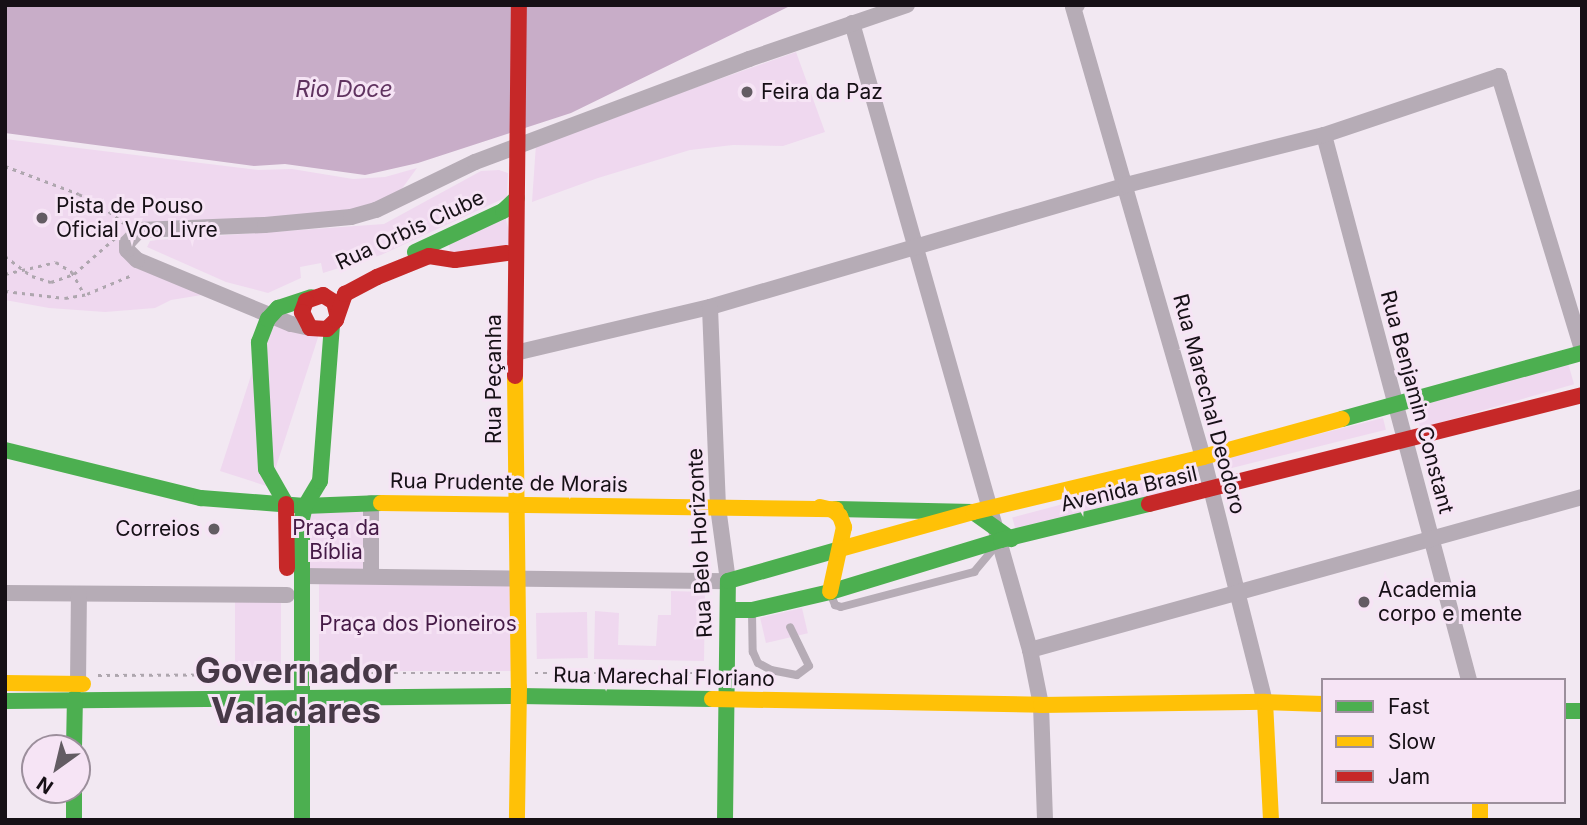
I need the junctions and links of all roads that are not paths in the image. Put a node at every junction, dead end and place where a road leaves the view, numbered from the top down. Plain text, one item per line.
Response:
1 (519, 5) edge
2 (907, 5) edge
3 (1075, 6) edge
4 (852, 23) junction
5 (1324, 135) junction
6 (1126, 185) junction
7 (509, 213) junction
8 (447, 239) junction
9 (916, 245) junction
10 (512, 252) junction
11 (457, 260) junction
12 (314, 296) junction
13 (710, 307) junction
14 (335, 320) junction
15 (267, 321) junction
16 (310, 328) junction
17 (1582, 351) edge
18 (515, 353) junction
19 (1582, 395) edge
20 (1395, 402) junction
21 (1406, 442) junction
22 (5, 450) edge
23 (1203, 457) junction
24 (1212, 491) junction
25 (1582, 497) edge
26 (370, 503) junction
27 (515, 503) junction
28 (286, 504) junction
29 (305, 506) junction
30 (815, 506) junction
31 (718, 507) junction
32 (992, 508) junction
33 (973, 512) junction
34 (1003, 536) junction
35 (1432, 541) junction
36 (841, 550) junction
37 (302, 576) junction
38 (371, 576) junction
39 (518, 577) junction
40 (728, 581) junction
41 (830, 592) junction
42 (5, 593) edge
43 (79, 594) junction
44 (1236, 594) junction
45 (287, 595) junction
46 (728, 610) junction
47 (752, 610) junction
48 (790, 627) dead end
49 (1030, 650) junction
50 (1468, 678) edge
51 (5, 683) edge
52 (77, 685) junction
53 (296, 685) junction
54 (519, 685) junction
55 (727, 688) junction
56 (5, 701) edge
57 (1265, 702) junction
58 (1321, 704) edge
59 (1041, 705) junction
60 (75, 734) edge
61 (289, 820) edge
62 (302, 820) edge
63 (517, 820) edge
64 (725, 820) edge
65 (1045, 820) edge
66 (1271, 820) edge

1 - 7 street, Rua Orbis Clube
2 - 4 street
3 - 6 street, Rua Marechal Deodoro
4 - 9 street
4 - 15 street
5 - 6 street
5 - 17 street
5 - 20 street, Rua Benjamin Constant
6 - 9 street
6 - 23 street, Rua Marechal Deodoro
7 - 8 street, Rua Orbis Clube
7 - 10 street, Rua Peçanha
8 - 11 street
8 - 12 street, Rua Orbis Clube
9 - 13 street
9 - 32 street
10 - 11 street, Rua Orbis Clube
10 - 18 street, Rua Peçanha
11 - 14 street, Rua Orbis Clube
12 - 14 street
12 - 15 street, Rua Orbis Clube
12 - 16 street
13 - 18 street
13 - 31 street, Rua Belo Horizonte
14 - 16 street
14 - 29 street
15 - 16 street
15 - 28 street
17 - 20 street
18 - 27 street, Rua Peçanha
19 - 21 street, Avenida Brasil
20 - 21 street, Rua Benjamin Constant
20 - 23 street
21 - 24 street, Avenida Brasil
21 - 35 street, Rua Benjamin Constant
22 - 28 street, Rua Prudente de Morais
23 - 24 street, Rua Marechal Deodoro
23 - 32 street
24 - 34 street, Avenida Brasil
24 - 44 street, Rua Marechal Deodoro
25 - 35 street
26 - 27 street, Rua Prudente de Morais
26 - 29 street, Rua Prudente de Morais
26 - 38 street
27 - 31 street, Rua Prudente de Morais
27 - 39 street, Rua Peçanha
28 - 29 street, Rua Prudente de Morais
28 - 45 street
29 - 37 street
30 - 31 street, Rua Prudente de Morais
30 - 33 street, Rua Prudente de Morais
30 - 36 street
31 - 40 street, Rua Belo Horizonte
32 - 33 street
32 - 34 street
33 - 34 street
33 - 36 street
34 - 41 street, Avenida Brasil
34 - 49 street
35 - 44 street
35 - 50 street, Rua Benjamin Constant
36 - 40 street
36 - 41 street
37 - 38 street
37 - 53 street
38 - 39 street
39 - 40 street
39 - 54 street, Rua Peçanha
40 - 46 street, Rua Belo Horizonte
41 - 47 street, Avenida Brasil
42 - 43 street
43 - 45 street
43 - 52 street
44 - 49 street
44 - 57 street, Rua Marechal Deodoro
45 - 53 street
46 - 47 street, Avenida Brasil
46 - 55 street, Rua Belo Horizonte
47 - 48 lane
49 - 59 street
51 - 52 street, Rua Marechal Floriano
52 - 53 street, Rua Marechal Floriano
52 - 56 street, Rua Marechal Floriano
52 - 60 street
53 - 54 street, Rua Marechal Floriano
53 - 61 street
53 - 62 street
54 - 55 street, Rua Marechal Floriano
54 - 63 street, Rua Peçanha
55 - 59 street, Rua Marechal Floriano
55 - 64 street, Rua Belo Horizonte
57 - 58 street, Rua Marechal Floriano
57 - 59 street, Rua Marechal Floriano
57 - 66 street, Rua Marechal Deodoro
59 - 65 street

